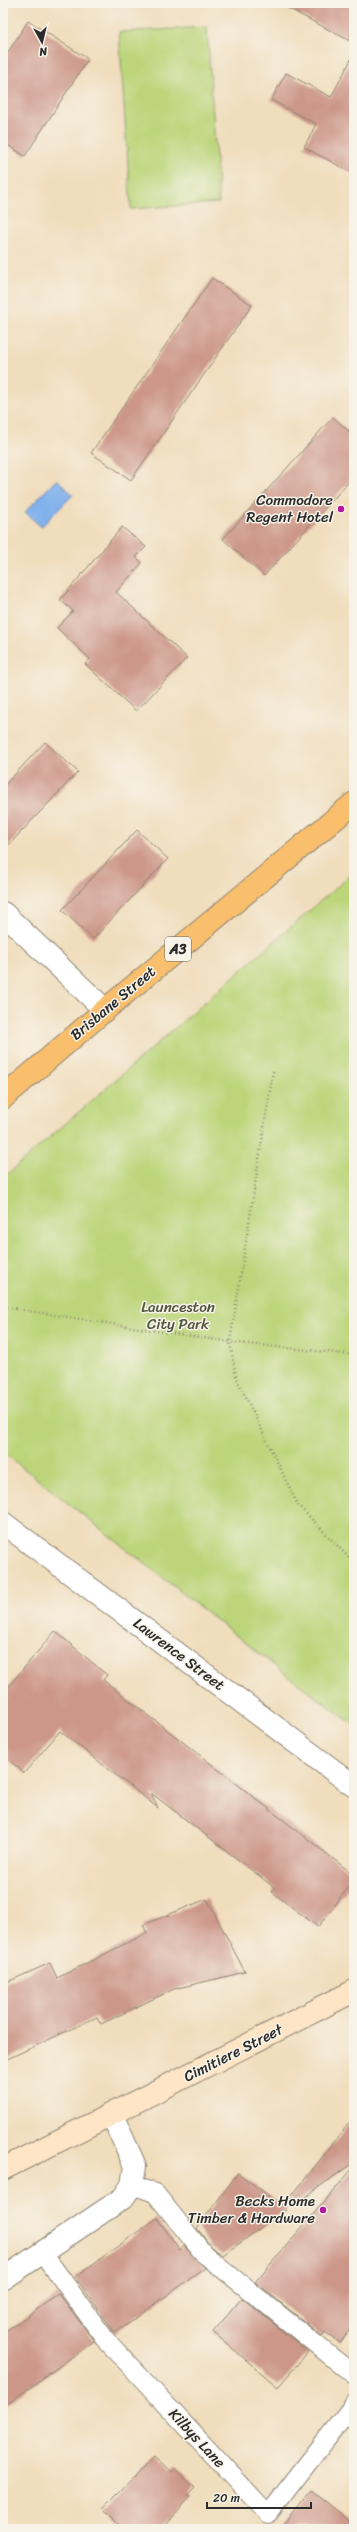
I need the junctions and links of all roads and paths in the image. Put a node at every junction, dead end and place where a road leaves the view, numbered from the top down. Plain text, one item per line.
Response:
1 (354, 802) edge
2 (3, 913) edge
3 (105, 1010) junction
4 (273, 1071) dead end
5 (3, 1098) edge
6 (3, 1307) edge
7 (230, 1342) junction
8 (354, 1355) edge
9 (3, 1523) edge
10 (354, 1563) edge
11 (354, 1786) edge
12 (354, 1991) edge
13 (112, 2115) junction
14 (3, 2169) edge
15 (132, 2184) junction
16 (42, 2252) junction
17 (3, 2279) edge
18 (354, 2375) edge
19 (354, 2404) edge

1 - 3 highway, Brisbane Street / A3
2 - 3 street
3 - 5 highway, Brisbane Street / A3
4 - 7 path
6 - 7 path
7 - 8 path
7 - 10 path
9 - 11 street, Lawrence Street
12 - 13 street, Cimitiere Street
13 - 14 street, Cimitiere Street
13 - 15 street
15 - 16 street
15 - 18 lane
16 - 17 street
16 - 19 lane, Kilbys Lane

